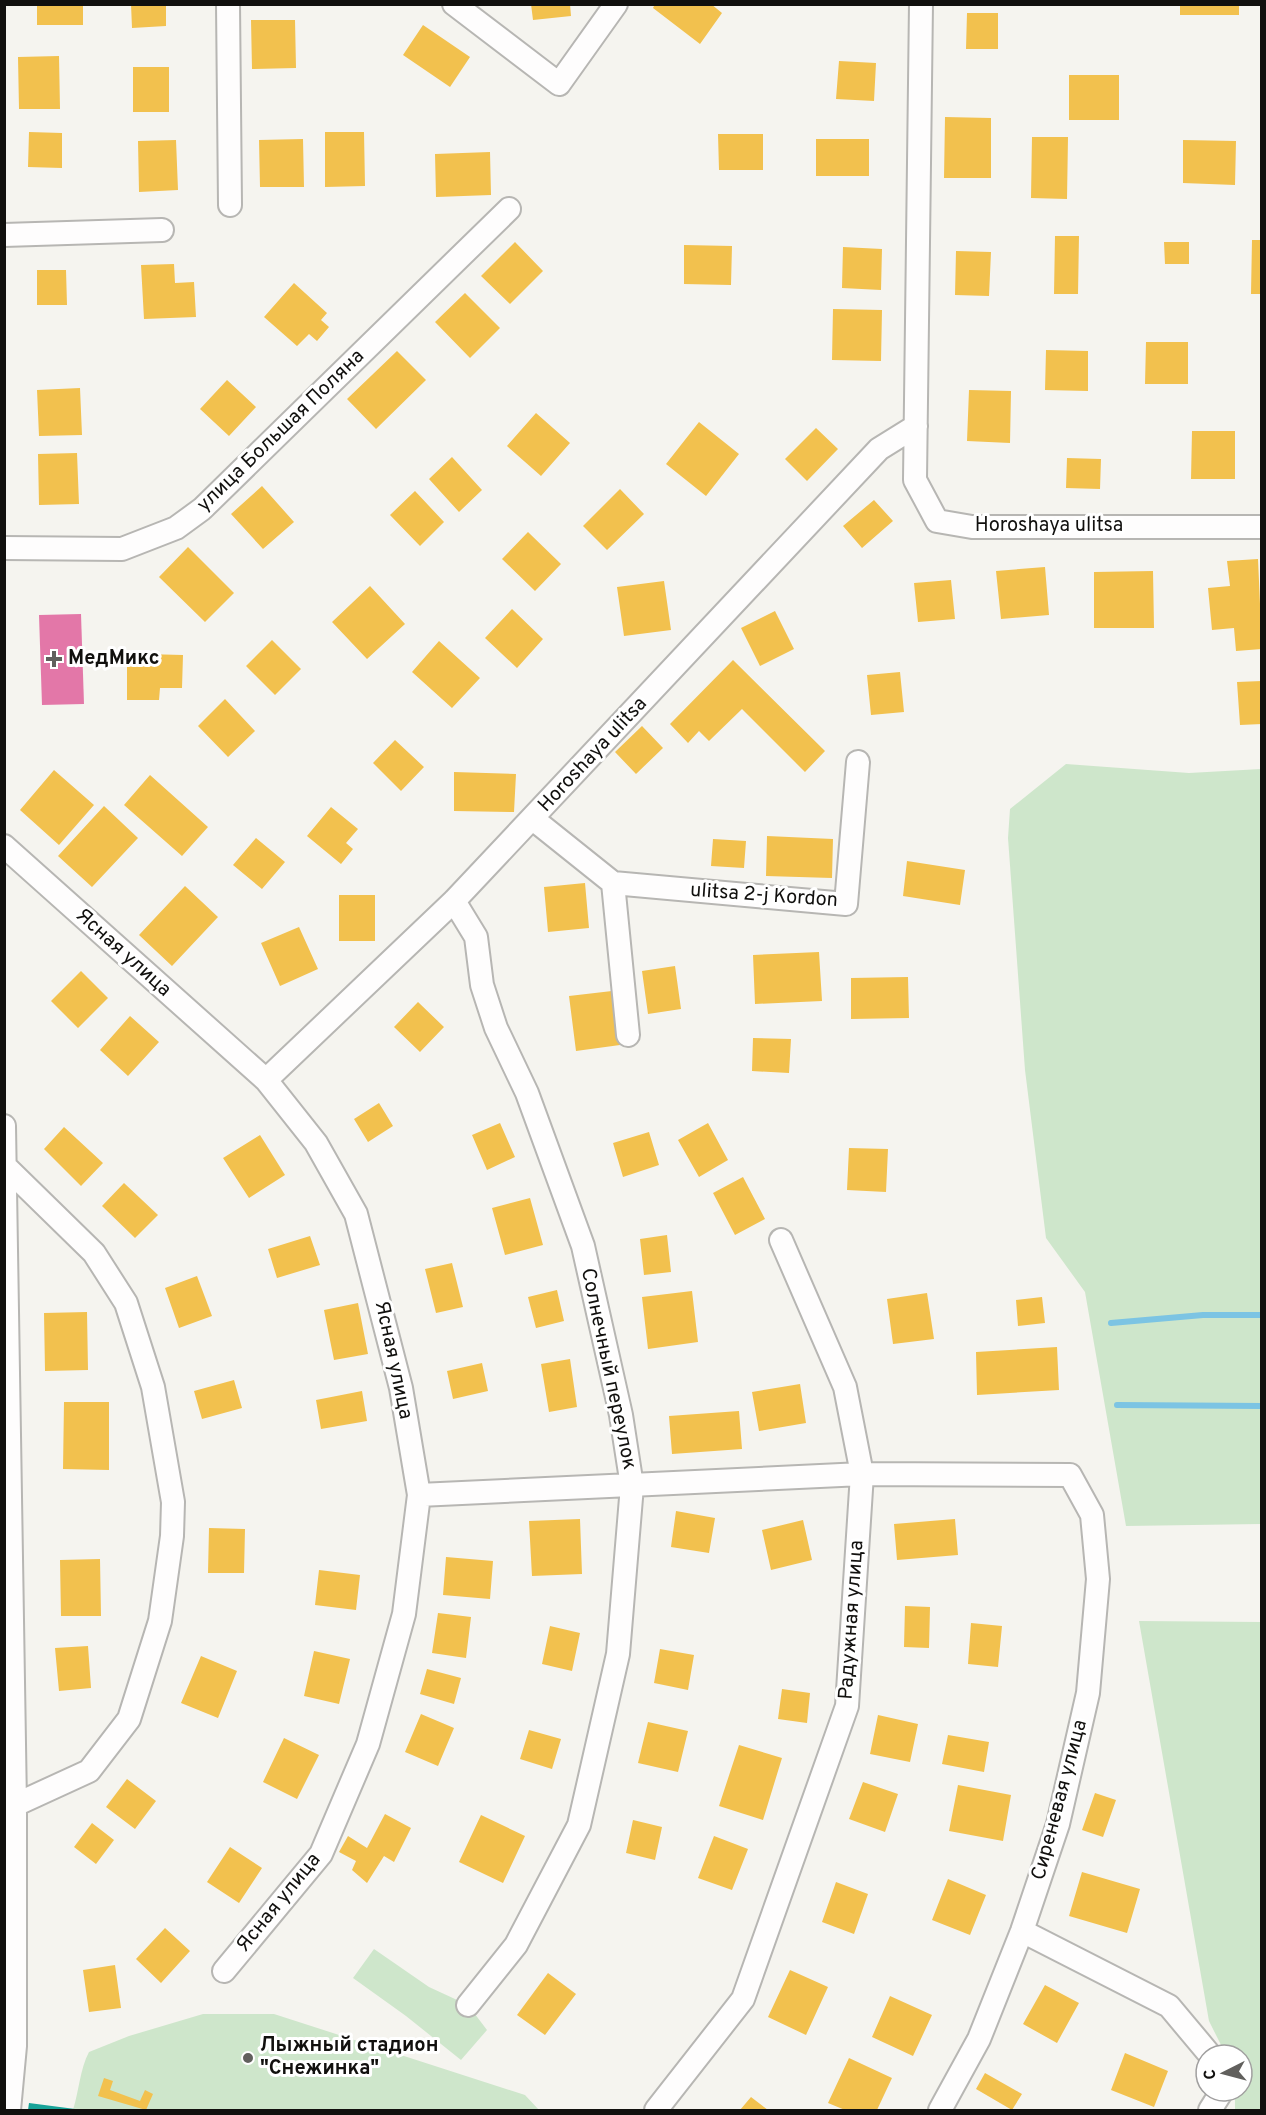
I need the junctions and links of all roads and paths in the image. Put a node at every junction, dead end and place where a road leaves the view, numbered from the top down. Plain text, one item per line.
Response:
1 (228, 4) edge
2 (454, 4) edge
3 (616, 4) edge
4 (921, 4) edge
5 (230, 205) dead end
6 (509, 208) dead end
7 (162, 230) dead end
8 (4, 235) edge
9 (916, 426) junction
10 (1262, 527) edge
11 (4, 548) edge
12 (858, 762) dead end
13 (533, 819) junction
14 (4, 846) edge
15 (613, 883) junction
16 (454, 901) junction
17 (628, 1035) dead end
18 (266, 1080) junction
19 (4, 1126) edge
20 (6, 1167) edge
21 (781, 1240) dead end
22 (862, 1474) junction
23 (632, 1486) junction
24 (419, 1495) junction
25 (8, 1498) edge
26 (15, 1805) junction
27 (1022, 1932) junction
28 (224, 1971) dead end
29 (468, 2005) dead end
30 (1200, 2043) edge
31 (9, 2110) edge
32 (656, 2110) edge
33 (940, 2110) edge

1 - 5 street
2 - 3 street
4 - 9 street, Horoshaya ulitsa
6 - 11 street, улица Большая Поляна
7 - 8 street
9 - 10 street, Horoshaya ulitsa
9 - 13 street, Horoshaya ulitsa
12 - 15 street, ulitsa 2-j Kordon
13 - 15 street
13 - 16 street, Horoshaya ulitsa
14 - 18 street, Ясная улица
15 - 17 street
16 - 18 street, Horoshaya ulitsa
16 - 23 street, Солнечный переулок
18 - 24 street, Ясная улица
19 - 20 street
20 - 25 street
20 - 26 street
21 - 22 street, Радужная улица
22 - 23 street
22 - 27 street, Сиреневая улица
22 - 32 street, Радужная улица
23 - 24 street
23 - 29 street, Солнечный переулок
24 - 28 street, Ясная улица
25 - 26 street
26 - 31 street
27 - 30 street
27 - 33 street, Сиреневая улица

